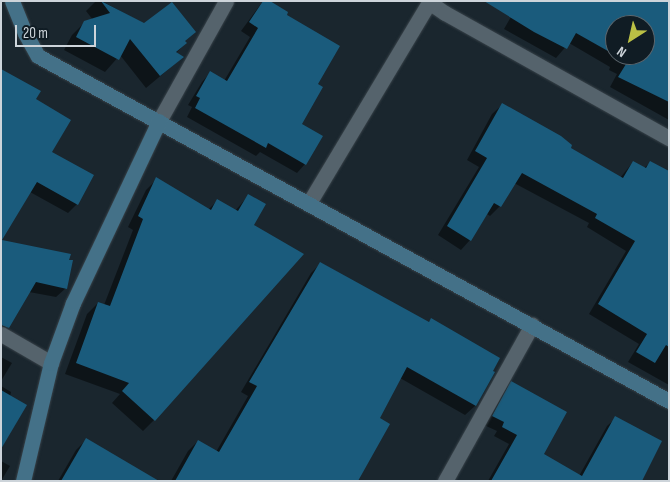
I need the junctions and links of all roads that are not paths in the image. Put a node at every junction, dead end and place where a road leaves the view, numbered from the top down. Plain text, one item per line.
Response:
1 (12, 1) edge
2 (226, 1) edge
3 (429, 2) edge
4 (159, 121) junction
5 (669, 138) edge
6 (309, 203) junction
7 (532, 325) junction
8 (1, 334) edge
9 (51, 363) junction
10 (669, 401) edge
11 (23, 481) edge
12 (445, 481) edge

1 - 4 street
2 - 4 street
3 - 5 street
3 - 6 street
4 - 6 street
4 - 9 street
6 - 7 street
7 - 10 street
7 - 12 street
8 - 9 street
9 - 11 street

